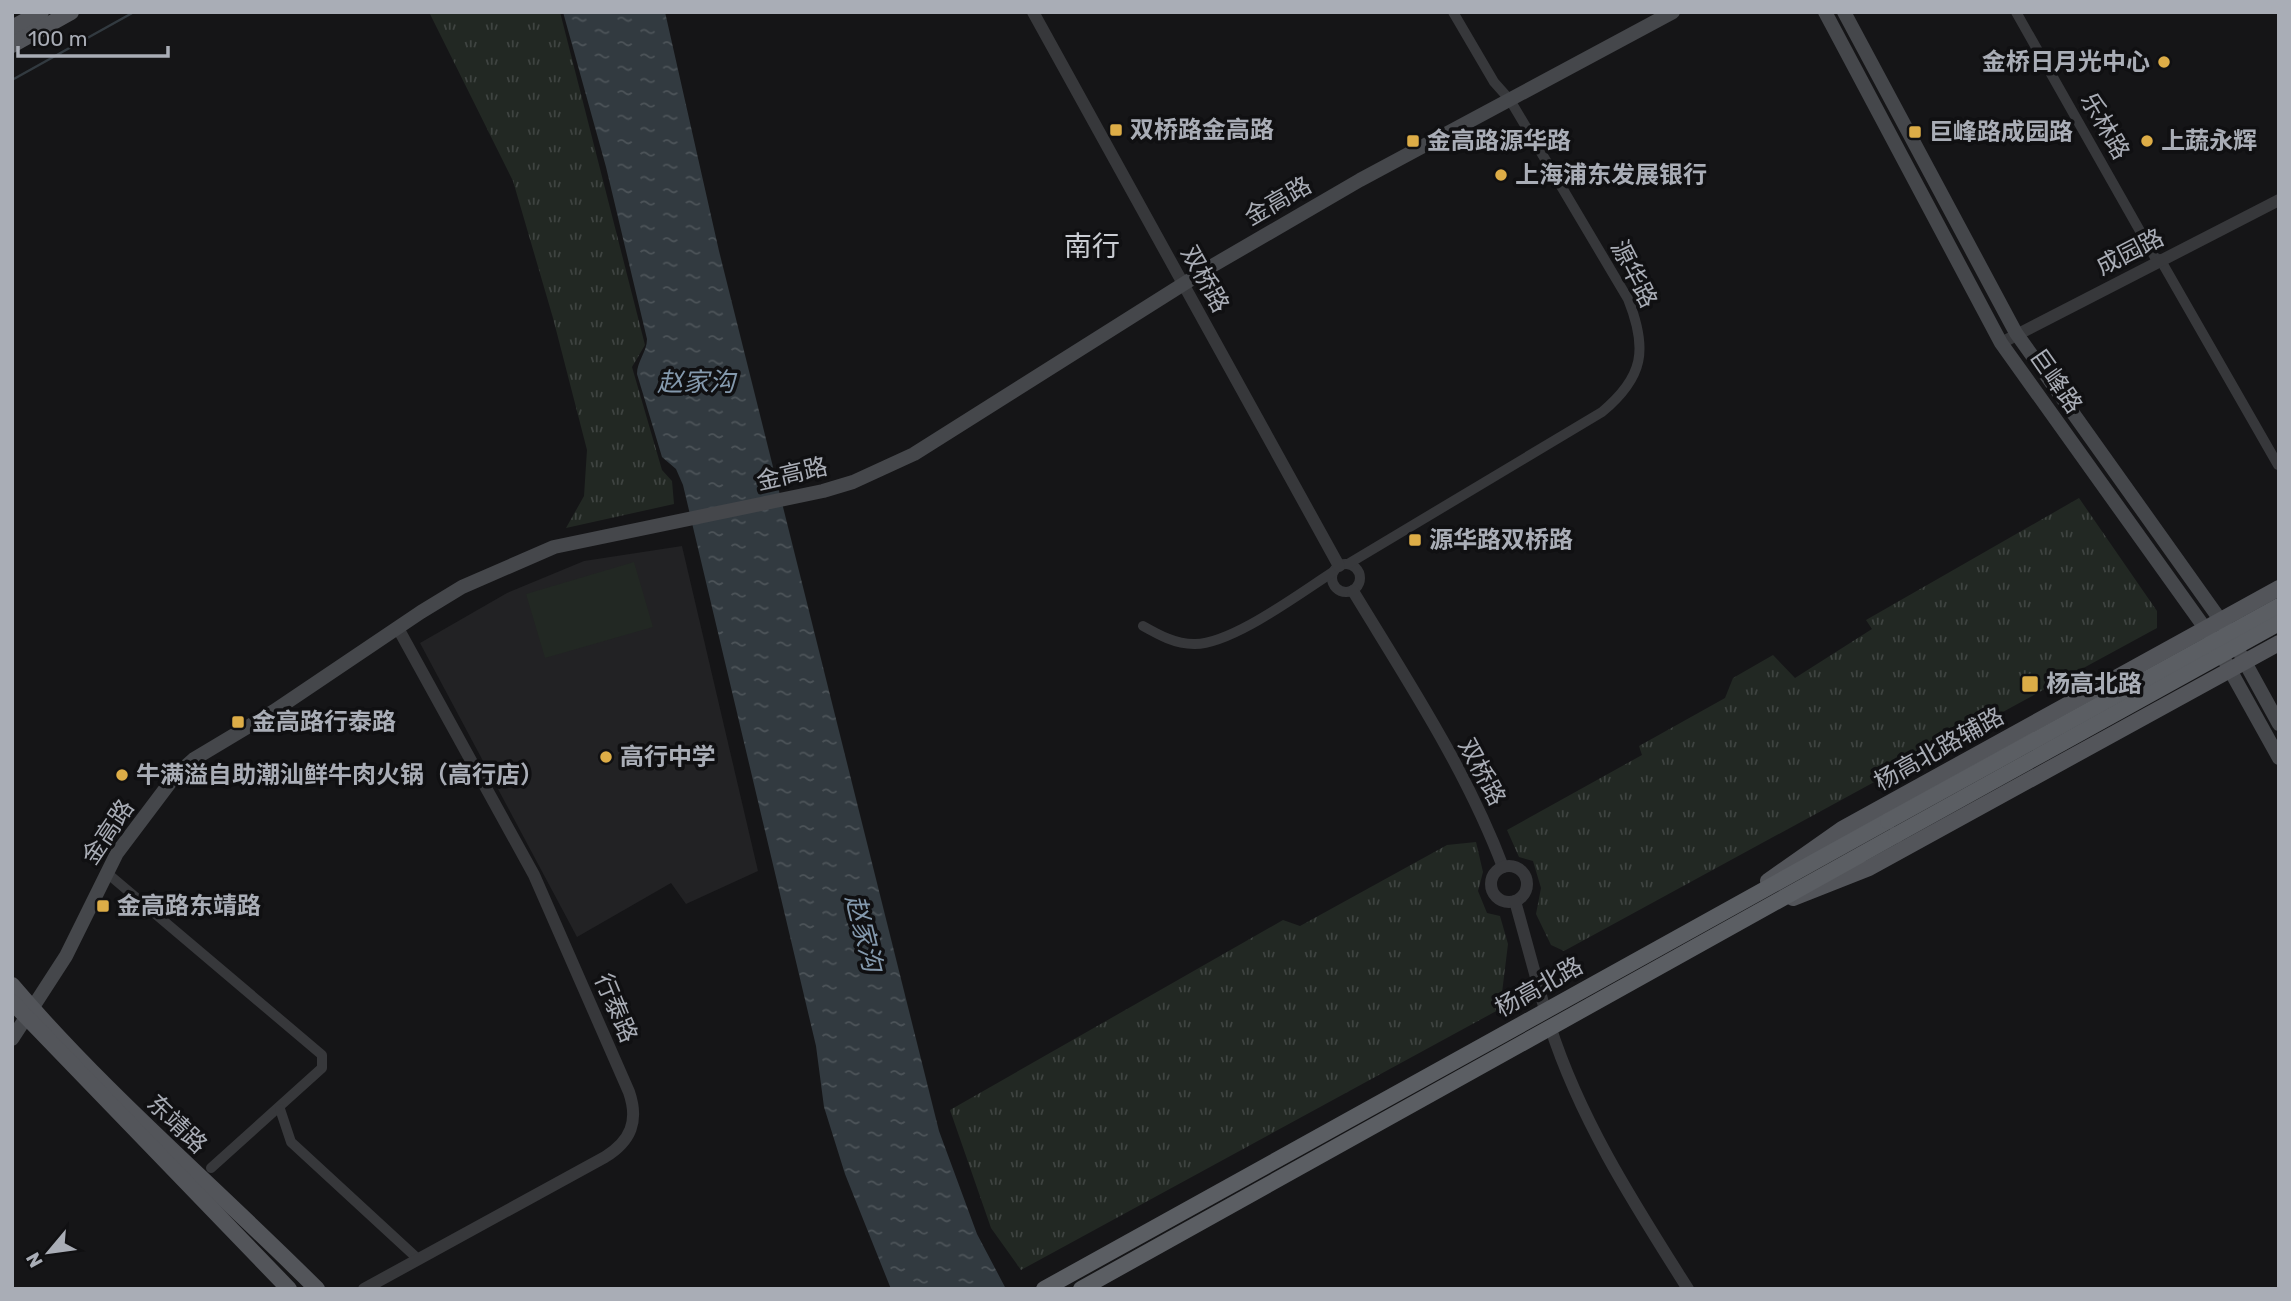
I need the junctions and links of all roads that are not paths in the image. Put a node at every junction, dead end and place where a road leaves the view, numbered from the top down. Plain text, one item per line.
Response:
1 (41, 12) edge
2 (71, 12) edge
3 (1033, 12) edge
4 (1452, 12) edge
5 (1673, 12) edge
6 (1825, 12) edge
7 (1844, 12) edge
8 (2016, 12) edge
9 (12, 28) edge
10 (12, 45) edge
11 (1510, 100) junction
12 (2279, 200) edge
13 (2159, 260) junction
14 (1185, 285) junction
15 (2016, 332) junction
16 (2001, 343) junction
17 (2278, 465) edge
18 (1340, 567) junction
19 (2279, 588) edge
20 (1353, 591) junction
21 (2279, 606) edge
22 (2221, 620) junction
23 (2279, 623) edge
24 (1143, 626) dead end
25 (2206, 629) junction
26 (399, 630) junction
27 (2279, 643) edge
28 (2245, 662) junction
29 (2230, 670) junction
30 (2279, 724) edge
31 (2279, 758) edge
32 (1892, 828) junction
33 (1503, 867) junction
34 (107, 873) junction
35 (1515, 901) junction
36 (1740, 901) junction
37 (1749, 916) junction
38 (12, 985) edge
39 (12, 1002) edge
40 (1545, 1010) junction
41 (29, 1013) junction
42 (1550, 1026) junction
43 (12, 1039) edge
44 (281, 1109) junction
45 (211, 1168) dead end
46 (418, 1259) junction
47 (289, 1289) edge
48 (317, 1289) edge
49 (364, 1289) edge
50 (1044, 1289) edge
51 (1081, 1289) edge
52 (1688, 1289) edge

1 - 9 main road
2 - 10 main road
3 - 14 street, 双桥路
4 - 11 street, 源华路
5 - 11 main road, 金高路
6 - 16 main road, 巨峰路
7 - 15 main road, 巨峰路
8 - 13 street, 乐林路
11 - 14 main road, 金高路
11 - 18 street, 源华路
12 - 13 street, 成园路
13 - 15 street, 成园路
13 - 17 street, 乐林路
14 - 18 street, 双桥路
14 - 26 main road, 金高路
15 - 16 street, 成园路
15 - 22 main road, 巨峰路
16 - 25 main road, 巨峰路
18 - 20 street
18 - 20 street
18 - 24 street, 源华路
19 - 22 main road, 杨高北路辅路
20 - 33 street, 双桥路
21 - 32 highway, 杨高北路, bridge
22 - 25 main road, 杨高北路辅路
22 - 28 main road, 巨峰路
23 - 32 highway, 杨高北路, bridge
25 - 29 main road, 巨峰路
25 - 36 main road, 杨高北路辅路
26 - 34 main road, 金高路
26 - 46 street, 行泰路
27 - 28 main road
28 - 29 main road
28 - 30 main road, 巨峰路
29 - 31 main road, 巨峰路
29 - 37 main road
32 - 36 highway, 杨高北路
32 - 37 highway, 杨高北路
33 - 35 street
33 - 35 street
34 - 41 main road, 金高路
34 - 44 street
35 - 40 street
36 - 40 highway, 杨高北路
37 - 42 highway, 杨高北路
38 - 41 main road, 东靖路
39 - 41 main road, 东靖路
40 - 50 highway, 杨高北路
41 - 43 main road, 金高路
41 - 47 main road, 东靖路
41 - 48 main road, 东靖路
42 - 51 highway, 杨高北路
42 - 52 street
44 - 45 street
44 - 46 street
46 - 49 street, 行泰路

